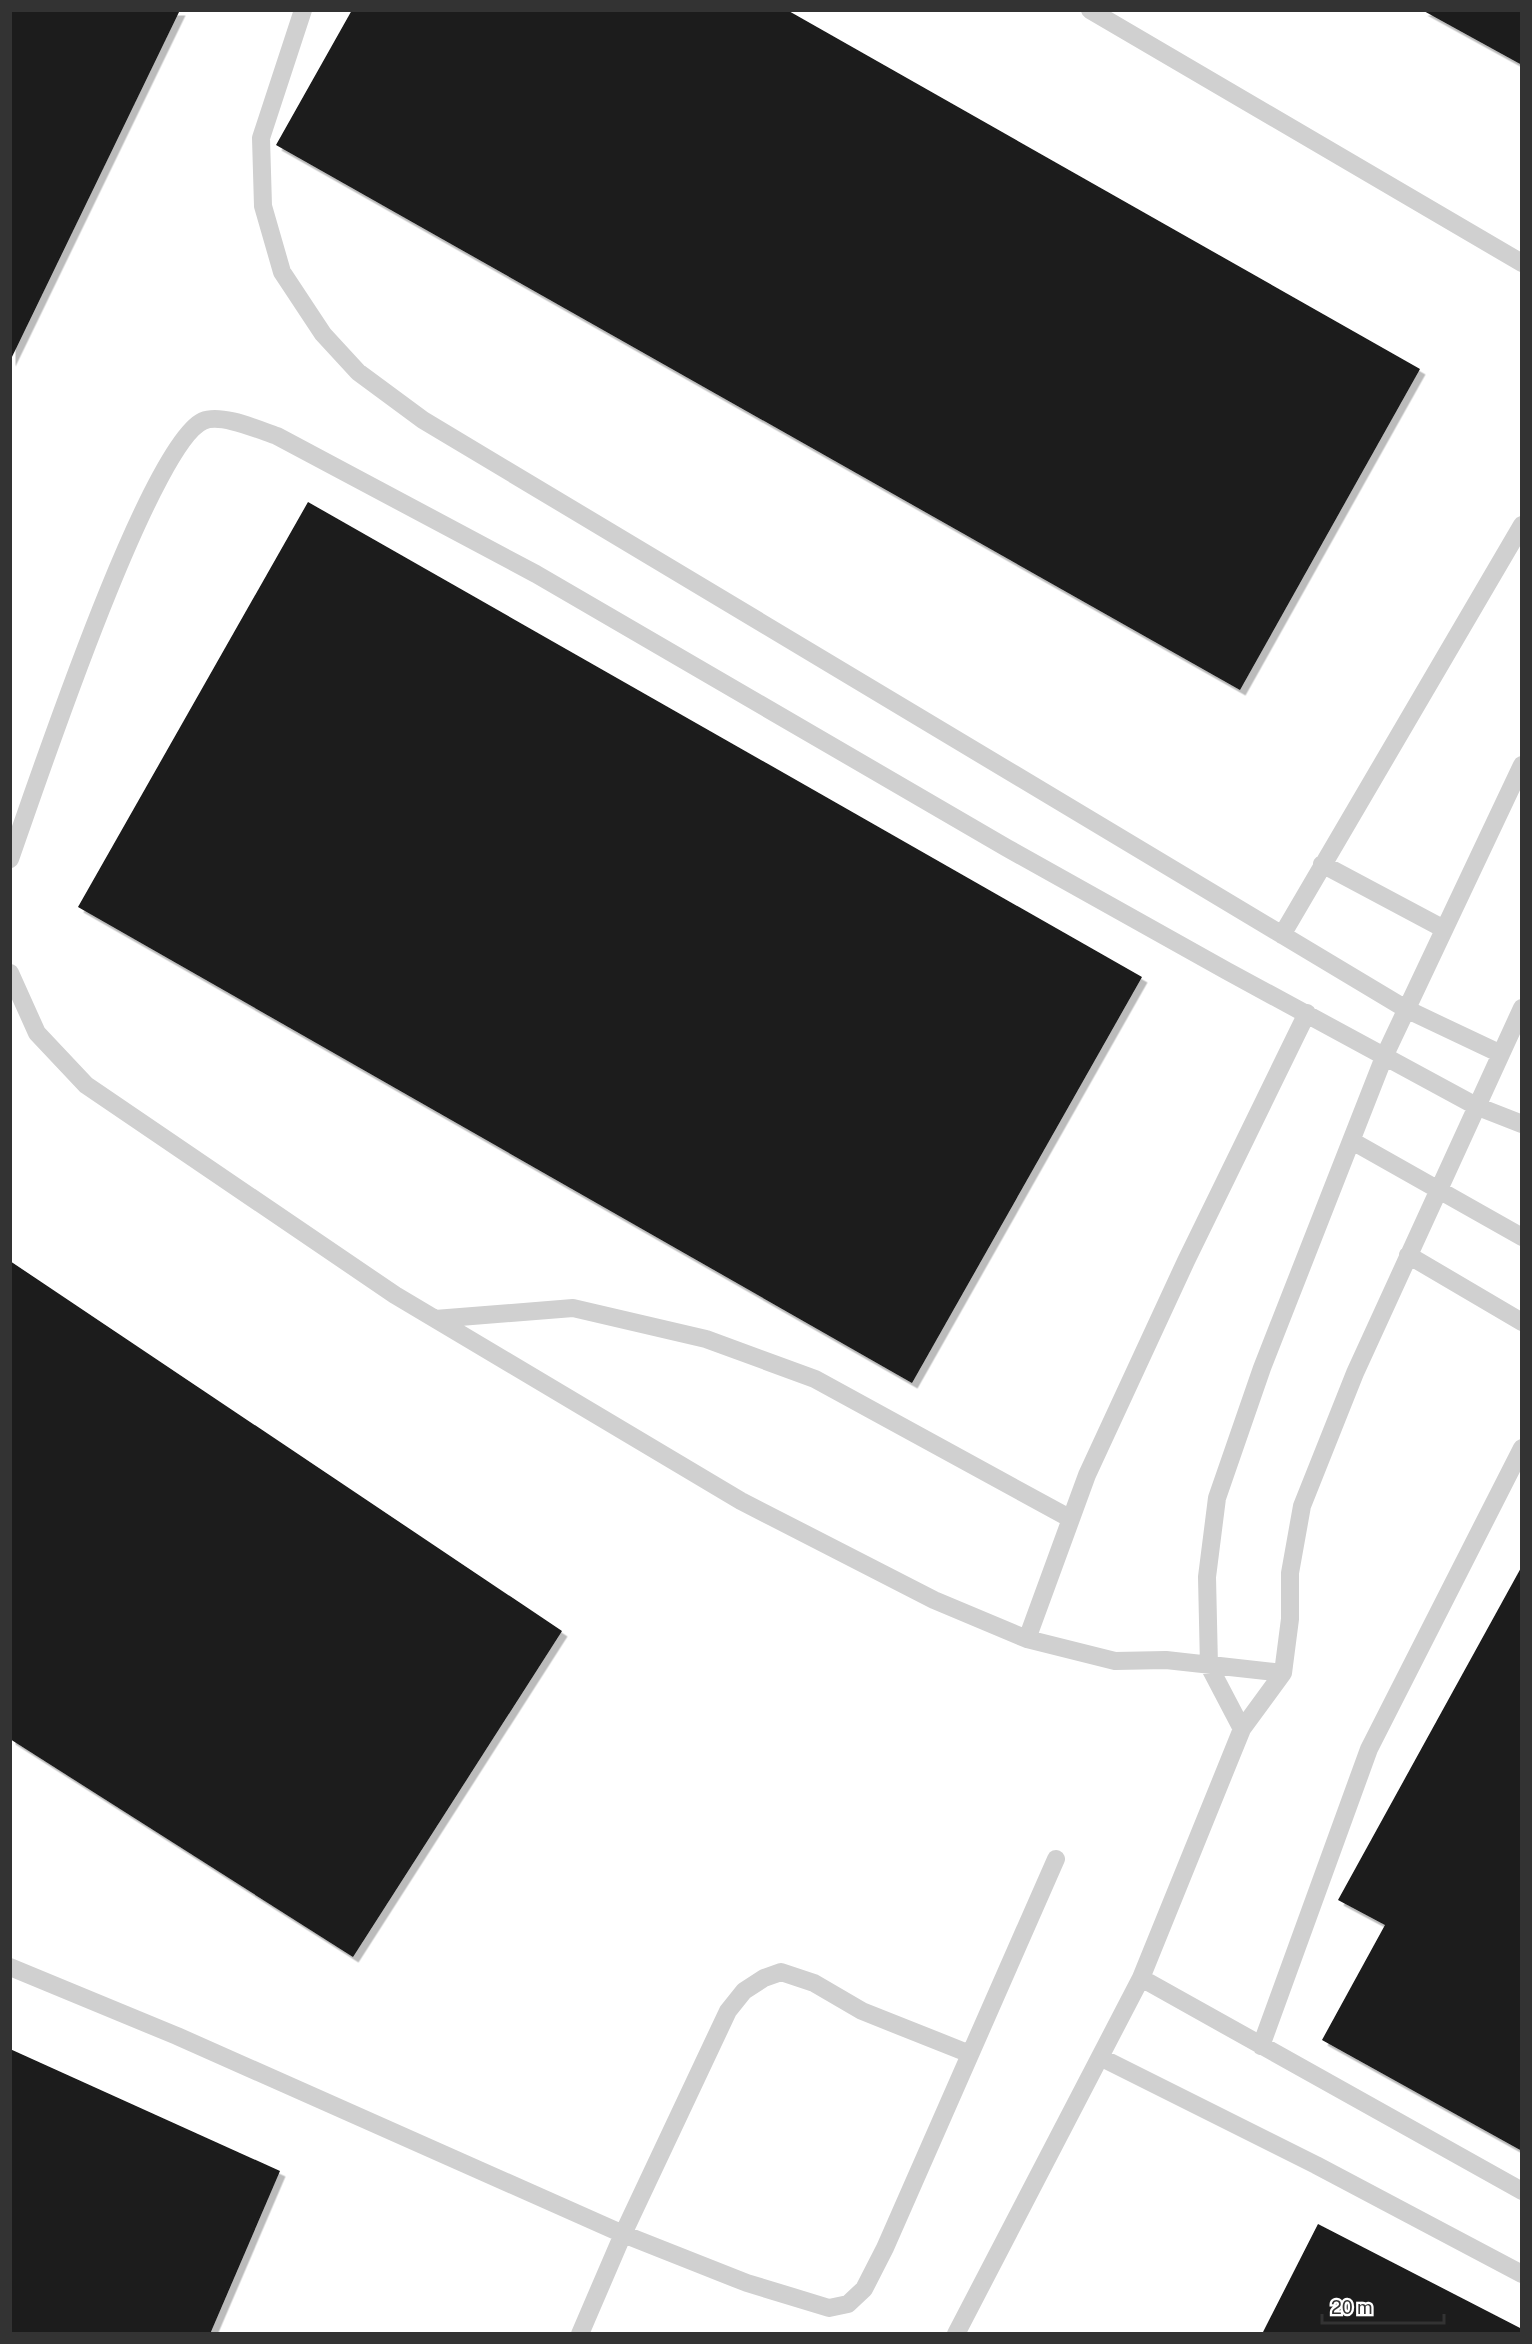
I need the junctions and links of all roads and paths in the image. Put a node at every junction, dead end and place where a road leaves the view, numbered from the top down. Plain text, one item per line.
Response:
1 (303, 10) edge
2 (1090, 10) edge
3 (1521, 263) edge
4 (1521, 525) edge
5 (1521, 765) edge
6 (10, 859) edge
7 (1322, 864) junction
8 (1444, 929) junction
9 (1282, 935) junction
10 (10, 973) edge
11 (1521, 1008) edge
12 (1406, 1009) junction
13 (1307, 1013) junction
14 (1501, 1054) junction
15 (1384, 1057) junction
16 (1476, 1106) junction
17 (1521, 1124) edge
18 (1352, 1141) junction
19 (1438, 1188) junction
20 (1521, 1237) edge
21 (1408, 1255) junction
22 (435, 1319) junction
23 (1521, 1322) edge
24 (1521, 1448) edge
25 (1071, 1519) junction
26 (1027, 1639) junction
27 (1209, 1666) junction
28 (1283, 1673) junction
29 (1242, 1729) junction
30 (1056, 1859) dead end
31 (10, 1967) edge
32 (1142, 1978) junction
33 (1261, 2046) junction
34 (970, 2054) junction
35 (1100, 2057) junction
36 (1521, 2191) edge
37 (623, 2234) junction
38 (1521, 2274) edge
39 (580, 2334) edge
40 (956, 2334) edge

1 - 9 lane
2 - 3 lane
4 - 7 lane
5 - 8 lane
6 - 13 lane
7 - 8 lane
7 - 9 lane
8 - 12 lane
9 - 12 lane
10 - 22 lane
11 - 14 lane
12 - 14 lane
12 - 15 lane
13 - 15 lane
13 - 25 lane
14 - 16 lane
15 - 16 lane
15 - 18 lane
16 - 17 lane
16 - 19 lane
18 - 19 lane
18 - 27 lane
19 - 20 lane
19 - 21 lane
21 - 23 lane
21 - 28 lane
22 - 25 lane
22 - 26 lane
24 - 33 lane
25 - 26 lane
26 - 27 lane
27 - 28 lane
27 - 29 lane
28 - 29 lane
29 - 32 lane
30 - 34 lane
31 - 37 lane
32 - 33 lane
32 - 35 lane
33 - 36 lane
34 - 37 lane
34 - 37 lane
35 - 38 lane
35 - 40 lane
37 - 39 lane

